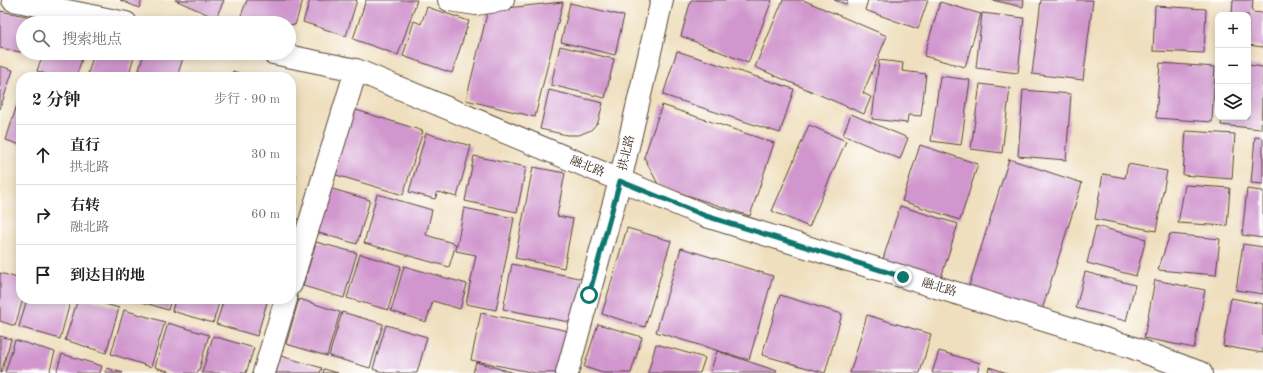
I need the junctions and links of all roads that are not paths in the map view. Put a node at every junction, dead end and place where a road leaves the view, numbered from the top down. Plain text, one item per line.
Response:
1 (13, 0) edge
2 (449, 0) edge
3 (503, 0) edge
4 (662, 0) edge
5 (92, 16) edge
6 (296, 58) edge
7 (356, 70) junction
8 (620, 181) junction
9 (296, 268) edge
10 (285, 304) edge
11 (264, 373) edge
12 (567, 373) edge
13 (1201, 373) edge

1 - 5 street
2 - 3 street
4 - 8 street, 拱北路
6 - 7 street, 融北路
7 - 8 street, 融北路
7 - 9 street
8 - 12 street, 拱北路
8 - 13 street, 融北路
10 - 11 street

